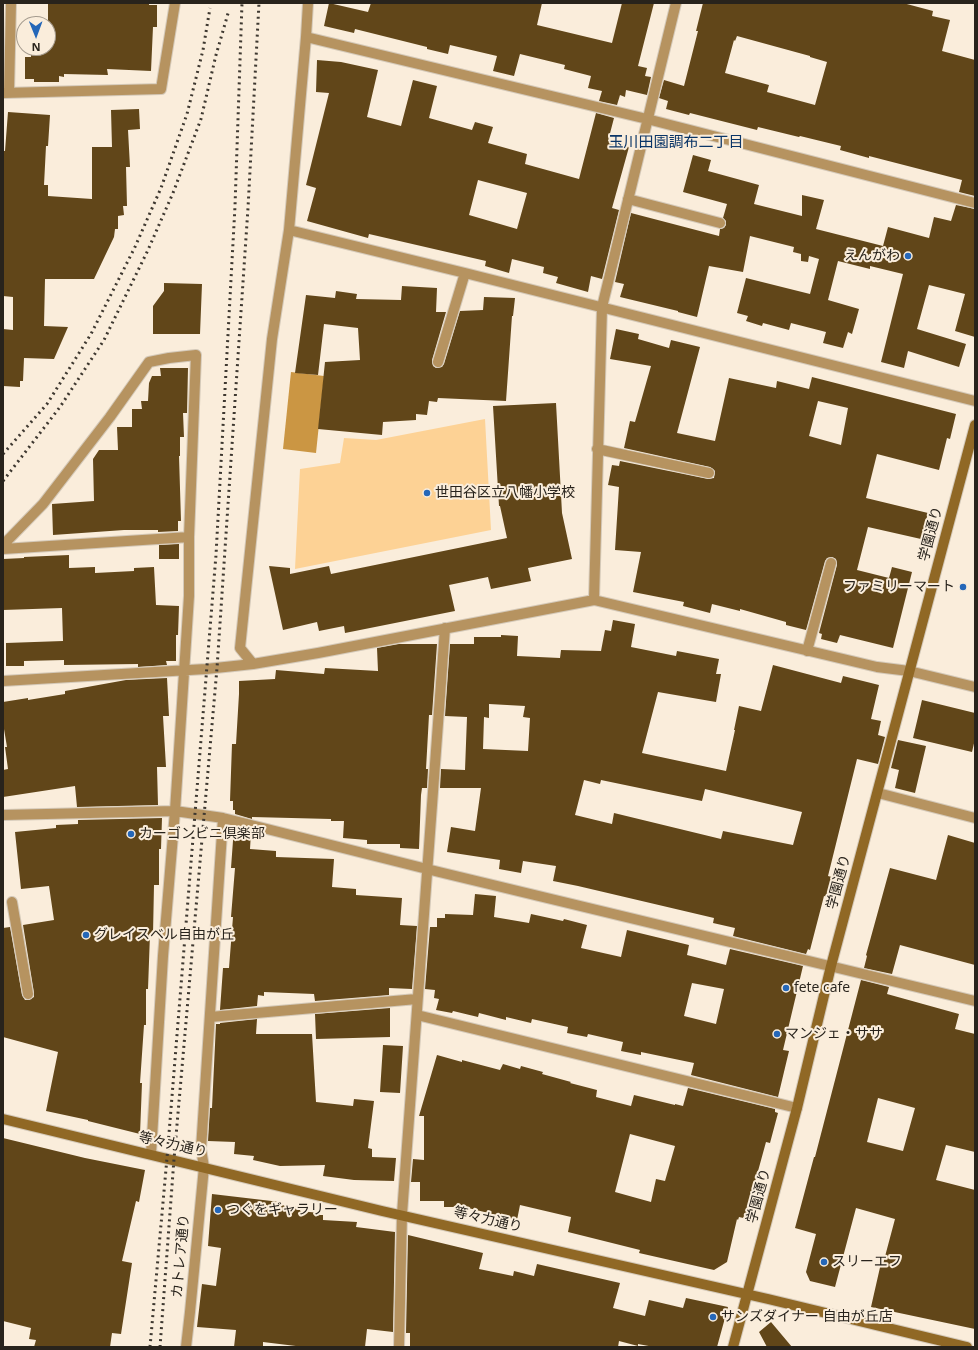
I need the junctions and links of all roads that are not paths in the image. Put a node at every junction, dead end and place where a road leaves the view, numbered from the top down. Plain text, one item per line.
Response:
1 (11, 3) edge
2 (175, 3) edge
3 (308, 3) edge
4 (676, 3) edge
5 (306, 37) junction
6 (6, 93) edge
7 (647, 119) junction
8 (628, 199) junction
9 (975, 203) edge
10 (720, 223) dead end
11 (289, 230) junction
12 (465, 273) junction
13 (602, 307) junction
14 (438, 362) dead end
15 (975, 401) edge
16 (975, 425) edge
17 (597, 449) junction
18 (709, 473) dead end
19 (189, 537) junction
20 (3, 545) edge
21 (3, 549) edge
22 (831, 563) dead end
23 (594, 600) junction
24 (444, 628) junction
25 (808, 651) junction
26 (253, 664) junction
27 (185, 670) junction
28 (909, 671) junction
29 (3, 681) edge
30 (975, 687) edge
31 (878, 793) junction
32 (176, 811) junction
33 (3, 815) edge
34 (223, 818) junction
35 (975, 818) edge
36 (428, 870) junction
37 (12, 902) dead end
38 (831, 966) junction
39 (28, 994) dead end
40 (418, 999) junction
41 (975, 1001) edge
42 (417, 1015) junction
43 (210, 1016) junction
44 (796, 1108) junction
45 (3, 1119) edge
46 (151, 1154) junction
47 (204, 1166) junction
48 (402, 1214) junction
49 (747, 1295) junction
50 (186, 1347) edge
51 (399, 1347) edge
52 (733, 1347) edge
53 (966, 1347) edge

1 - 6 street
2 - 6 street
3 - 5 street
4 - 7 street
5 - 7 street
5 - 11 street
7 - 8 street
7 - 9 street
8 - 10 street
8 - 13 street
11 - 12 street
11 - 26 street
12 - 13 street
12 - 14 street
13 - 15 street
13 - 17 street
16 - 28 street, 学園通り
17 - 18 street
17 - 23 street
19 - 20 street
19 - 21 street
19 - 27 street
22 - 25 street
23 - 24 street
23 - 25 street
24 - 26 street
24 - 36 street
25 - 28 street
26 - 27 street
27 - 29 street
27 - 32 street
28 - 30 street
28 - 31 street, 学園通り
31 - 35 street
31 - 38 street, 学園通り
32 - 33 street
32 - 34 street
32 - 46 street
34 - 36 street
34 - 43 street, カトレア通り
36 - 38 street
36 - 40 street
37 - 39 street
38 - 41 street
38 - 44 street, 学園通り
40 - 42 street
40 - 43 street
42 - 44 street
42 - 48 street
43 - 47 street, カトレア通り
44 - 49 street, 学園通り
45 - 46 street, 等々力通り
46 - 47 street, 等々力通り
47 - 48 street, 等々力通り
47 - 50 street, カトレア通り
48 - 49 street, 等々力通り
48 - 51 street
49 - 52 street, 学園通り
49 - 53 street, 等々力通り

